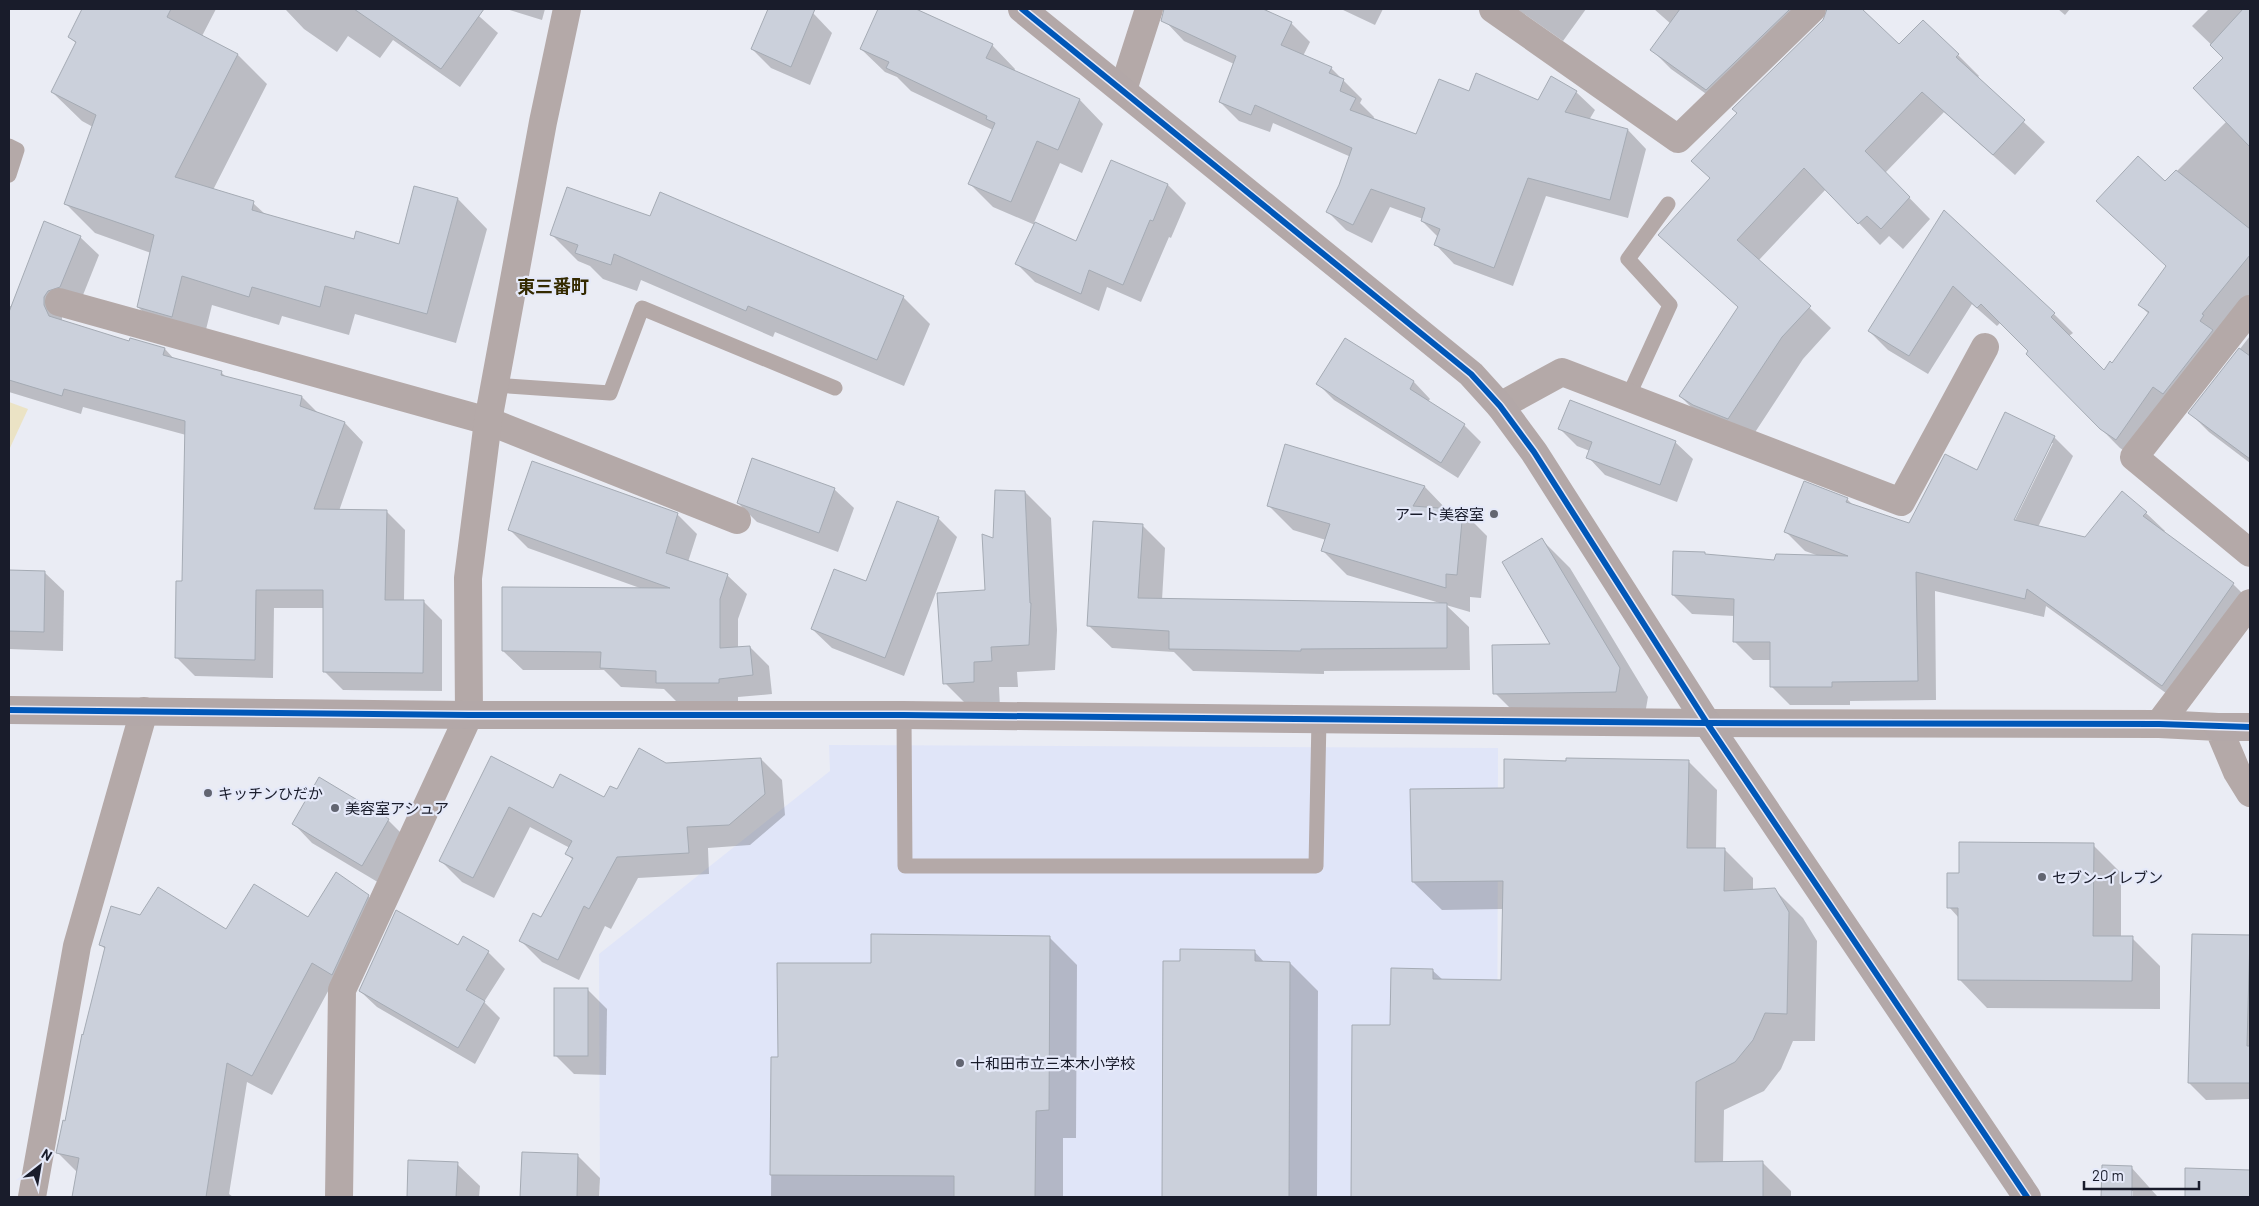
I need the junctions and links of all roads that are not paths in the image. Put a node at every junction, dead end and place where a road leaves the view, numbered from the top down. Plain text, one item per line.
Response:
1 (567, 9) edge
2 (1022, 9) edge
3 (1149, 9) edge
4 (1493, 9) edge
5 (1812, 9) edge
6 (1123, 90) junction
7 (9, 146) edge
8 (9, 175) edge
9 (1668, 204) dead end
10 (59, 302) dead end
11 (2250, 309) edge
12 (1985, 347) dead end
13 (494, 386) junction
14 (835, 388) dead end
15 (1628, 397) junction
16 (1500, 406) junction
17 (488, 421) junction
18 (737, 520) dead end
19 (2250, 553) edge
20 (2250, 603) edge
21 (9, 710) edge
22 (144, 711) junction
23 (469, 715) junction
24 (904, 715) junction
25 (1319, 719) junction
26 (1707, 723) junction
27 (2159, 724) junction
28 (2250, 726) edge
29 (2218, 727) junction
30 (2250, 793) edge
31 (32, 1197) edge
32 (339, 1197) edge
33 (2027, 1197) edge

1 - 13 street
2 - 6 street
3 - 6 street
4 - 5 street
6 - 16 street
7 - 8 lane
9 - 15 lane
10 - 17 street
11 - 19 street
12 - 15 street
13 - 14 lane
13 - 17 street
15 - 16 street
16 - 26 street
17 - 18 street
17 - 23 street
20 - 27 street
21 - 22 street
22 - 23 street
22 - 31 street
23 - 24 street
23 - 32 street
24 - 25 street
24 - 25 lane
25 - 26 street
26 - 27 street
26 - 33 street
27 - 29 street
28 - 29 street
29 - 30 street

